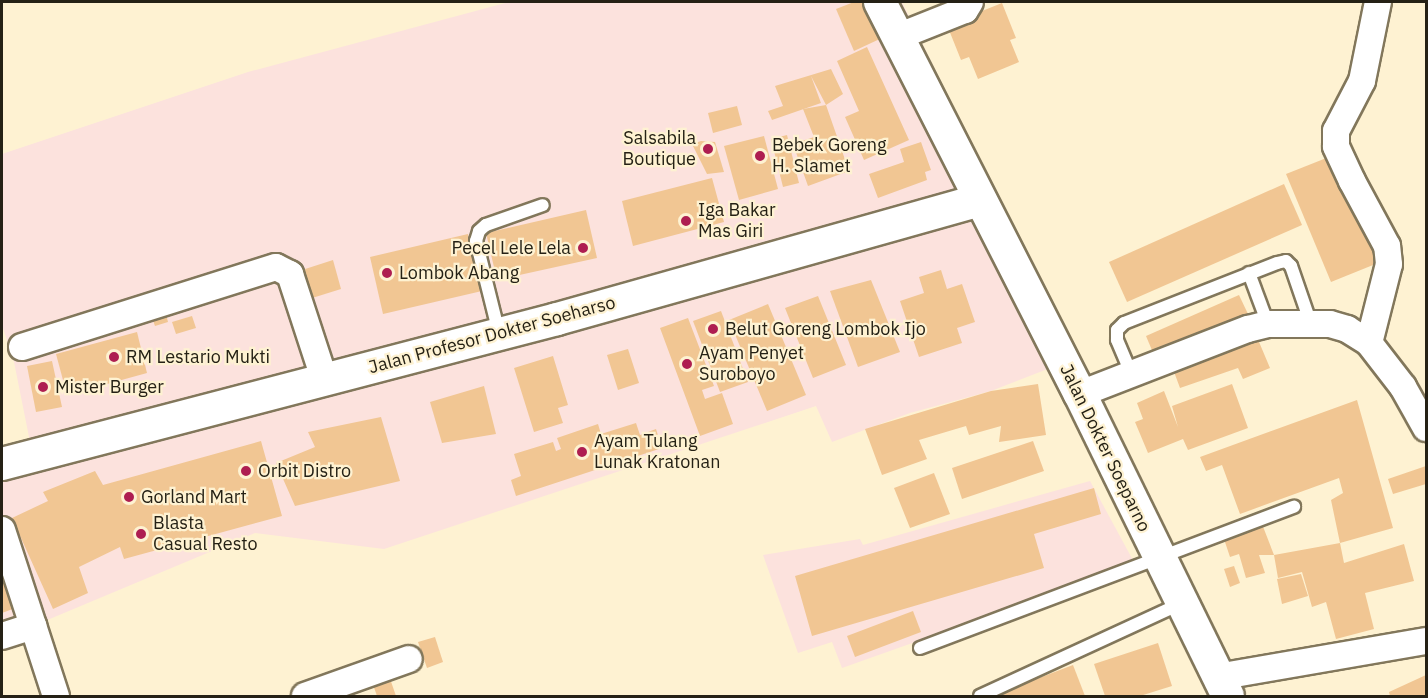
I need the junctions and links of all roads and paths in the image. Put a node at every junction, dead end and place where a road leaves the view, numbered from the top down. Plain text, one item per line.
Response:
1 (879, 2) edge
2 (970, 2) edge
3 (1378, 2) edge
4 (897, 37) junction
5 (980, 200) junction
6 (543, 205) dead end
7 (1248, 273) junction
8 (1268, 324) junction
9 (1311, 324) junction
10 (499, 334) junction
11 (1369, 343) junction
12 (22, 347) dead end
13 (1131, 373) junction
14 (324, 378) junction
15 (1080, 394) junction
16 (1426, 428) edge
17 (2, 464) edge
18 (1294, 507) dead end
19 (2, 530) edge
20 (1160, 561) junction
21 (1180, 604) junction
22 (33, 626) junction
23 (2, 636) edge
24 (1426, 641) edge
25 (920, 648) dead end
26 (409, 659) dead end
27 (1222, 687) edge
28 (56, 696) edge
29 (305, 696) edge
30 (980, 696) edge

1 - 4 street, Jalan Dokter Soeparno
2 - 4 street
3 - 11 street
4 - 5 street, Jalan Dokter Soeparno
5 - 10 street, Jalan Profesor Dokter Soeharso
5 - 15 street, Jalan Dokter Soeparno
6 - 10 lane
7 - 8 lane
7 - 9 lane
7 - 13 lane
8 - 9 street
8 - 13 street
9 - 11 street
10 - 14 street, Jalan Profesor Dokter Soeharso
11 - 16 street
12 - 14 street
13 - 15 street
14 - 17 street, Jalan Profesor Dokter Soeharso
15 - 20 street, Jalan Dokter Soeparno
18 - 20 lane
19 - 22 street
20 - 21 street, Jalan Dokter Soeparno
20 - 25 lane
21 - 27 street, Jalan Dokter Soeparno
21 - 30 lane
22 - 23 street
22 - 28 street
24 - 27 street
26 - 29 street

